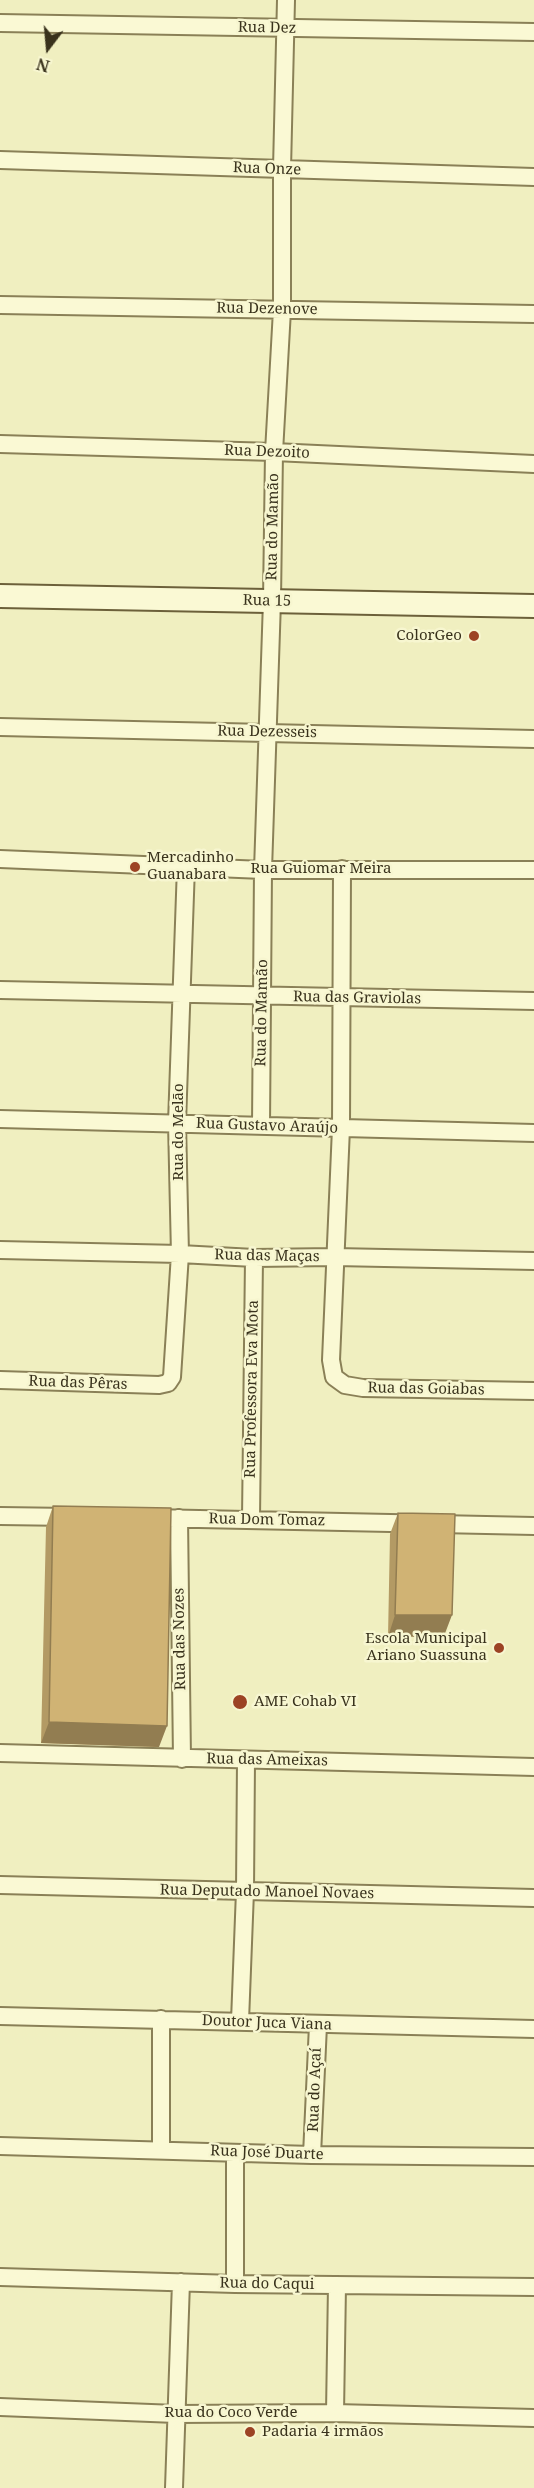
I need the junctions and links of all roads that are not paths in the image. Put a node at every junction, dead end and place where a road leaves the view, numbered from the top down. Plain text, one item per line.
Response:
1 (285, 0) edge
2 (0, 22) edge
3 (284, 29) junction
4 (534, 32) edge
5 (0, 160) edge
6 (282, 169) junction
7 (534, 177) edge
8 (0, 304) edge
9 (282, 310) junction
10 (534, 314) edge
11 (0, 444) edge
12 (274, 452) junction
13 (534, 464) edge
14 (0, 596) edge
15 (272, 601) junction
16 (534, 606) edge
17 (0, 727) edge
18 (267, 732) junction
19 (534, 739) edge
20 (0, 859) edge
21 (186, 866) junction
22 (342, 869) junction
23 (263, 870) junction
24 (534, 870) edge
25 (0, 990) edge
26 (182, 994) junction
27 (263, 997) junction
28 (342, 998) junction
29 (534, 1001) edge
30 (0, 1119) edge
31 (177, 1123) junction
32 (261, 1125) junction
33 (341, 1128) junction
34 (534, 1133) edge
35 (0, 1250) edge
36 (180, 1254) junction
37 (335, 1257) junction
38 (254, 1258) junction
39 (534, 1261) edge
40 (0, 1380) edge
41 (156, 1385) joint
42 (534, 1391) edge
43 (0, 1516) edge
44 (89, 1518) edge
45 (134, 1518) edge
46 (179, 1518) junction
47 (251, 1519) junction
48 (534, 1526) edge
49 (0, 1753) edge
50 (182, 1760) junction
51 (246, 1760) junction
52 (534, 1767) edge
53 (0, 1885) edge
54 (245, 1891) junction
55 (534, 1898) edge
56 (0, 2016) edge
57 (161, 2019) junction
58 (240, 2021) junction
59 (318, 2025) junction
60 (534, 2030) edge
61 (0, 2146) edge
62 (161, 2150) junction
63 (235, 2153) junction
64 (312, 2155) junction
65 (534, 2157) edge
66 (0, 2277) edge
67 (181, 2282) junction
68 (235, 2283) junction
69 (337, 2285) junction
70 (534, 2287) edge
71 (0, 2407) edge
72 (335, 2413) junction
73 (176, 2414) junction
74 (534, 2418) edge
75 (174, 2488) edge

1 - 3 street, Rua do Mamão
2 - 3 street, Rua Dez
3 - 4 street, Rua Dez
3 - 6 street, Rua do Mamão
5 - 6 street, Rua Onze
6 - 7 street, Rua Onze
6 - 9 street, Rua do Mamão
8 - 9 street, Rua Dezenove
9 - 10 street, Rua Dezenove
9 - 12 street, Rua do Mamão
11 - 12 street, Rua Dezoito
12 - 13 street, Rua Dezoito
12 - 15 street, Rua do Mamão
14 - 15 main road, Rua 15
15 - 16 main road, Rua 15
15 - 18 street, Rua do Mamão
17 - 18 street, Rua Dezesseis
18 - 19 street, Rua Dezesseis
18 - 23 street, Rua do Mamão
20 - 21 street, Rua Guiomar Meira
21 - 23 street, Rua Guiomar Meira
21 - 26 street, Rua do Melão
22 - 23 street, Rua Guiomar Meira
22 - 24 street, Rua Guiomar Meira
22 - 28 street
23 - 27 street, Rua do Mamão
25 - 26 street, Rua das Graviolas
26 - 27 street, Rua das Graviolas
26 - 31 street, Rua do Melão
27 - 28 street, Rua das Graviolas
27 - 32 street, Rua do Mamão
28 - 29 street, Rua das Graviolas
28 - 33 street
30 - 31 street, Rua Gustavo Araújo
31 - 32 street, Rua Gustavo Araújo
31 - 36 street, Rua do Melão
32 - 33 street, Rua Gustavo Araújo
33 - 34 street, Rua Gustavo Araújo
33 - 37 street
35 - 36 street, Rua das Maças
36 - 38 street, Rua das Maças
36 - 41 street, Rua do Melão
37 - 38 street, Rua das Maças
37 - 39 street, Rua das Maças
37 - 42 street, Rua das Goiabas
38 - 47 street, Rua Professora Eva Mota
40 - 41 street, Rua das Pêras
43 - 44 street
45 - 46 street, Rua Dom Tomaz
46 - 47 street, Rua Dom Tomaz
46 - 50 street, Rua das Nozes
47 - 48 street, Rua Dom Tomaz
49 - 50 street, Rua das Ameixas
50 - 51 street, Rua das Ameixas
51 - 52 street, Rua das Ameixas
51 - 54 street
53 - 54 street, Rua Deputado Manoel Novaes
54 - 55 street, Rua Deputado Manoel Novaes
54 - 58 street
56 - 57 street, Doutor Juca Viana
57 - 58 street, Doutor Juca Viana
57 - 62 street
58 - 59 street, Doutor Juca Viana
59 - 60 street, Doutor Juca Viana
59 - 64 street, Rua do Açaí
61 - 62 street, Rua José Duarte
62 - 63 street, Rua José Duarte
63 - 64 street, Rua José Duarte
63 - 68 street
64 - 65 street, Rua José Duarte
66 - 67 street, Rua do Caqui
67 - 68 street, Rua do Caqui
67 - 73 street
68 - 69 street, Rua do Caqui
69 - 70 street, Rua do Caqui
69 - 72 street
71 - 73 street, Rua do Coco Verde
72 - 73 street, Rua do Coco Verde
72 - 74 street, Rua do Coco Verde
73 - 75 street

